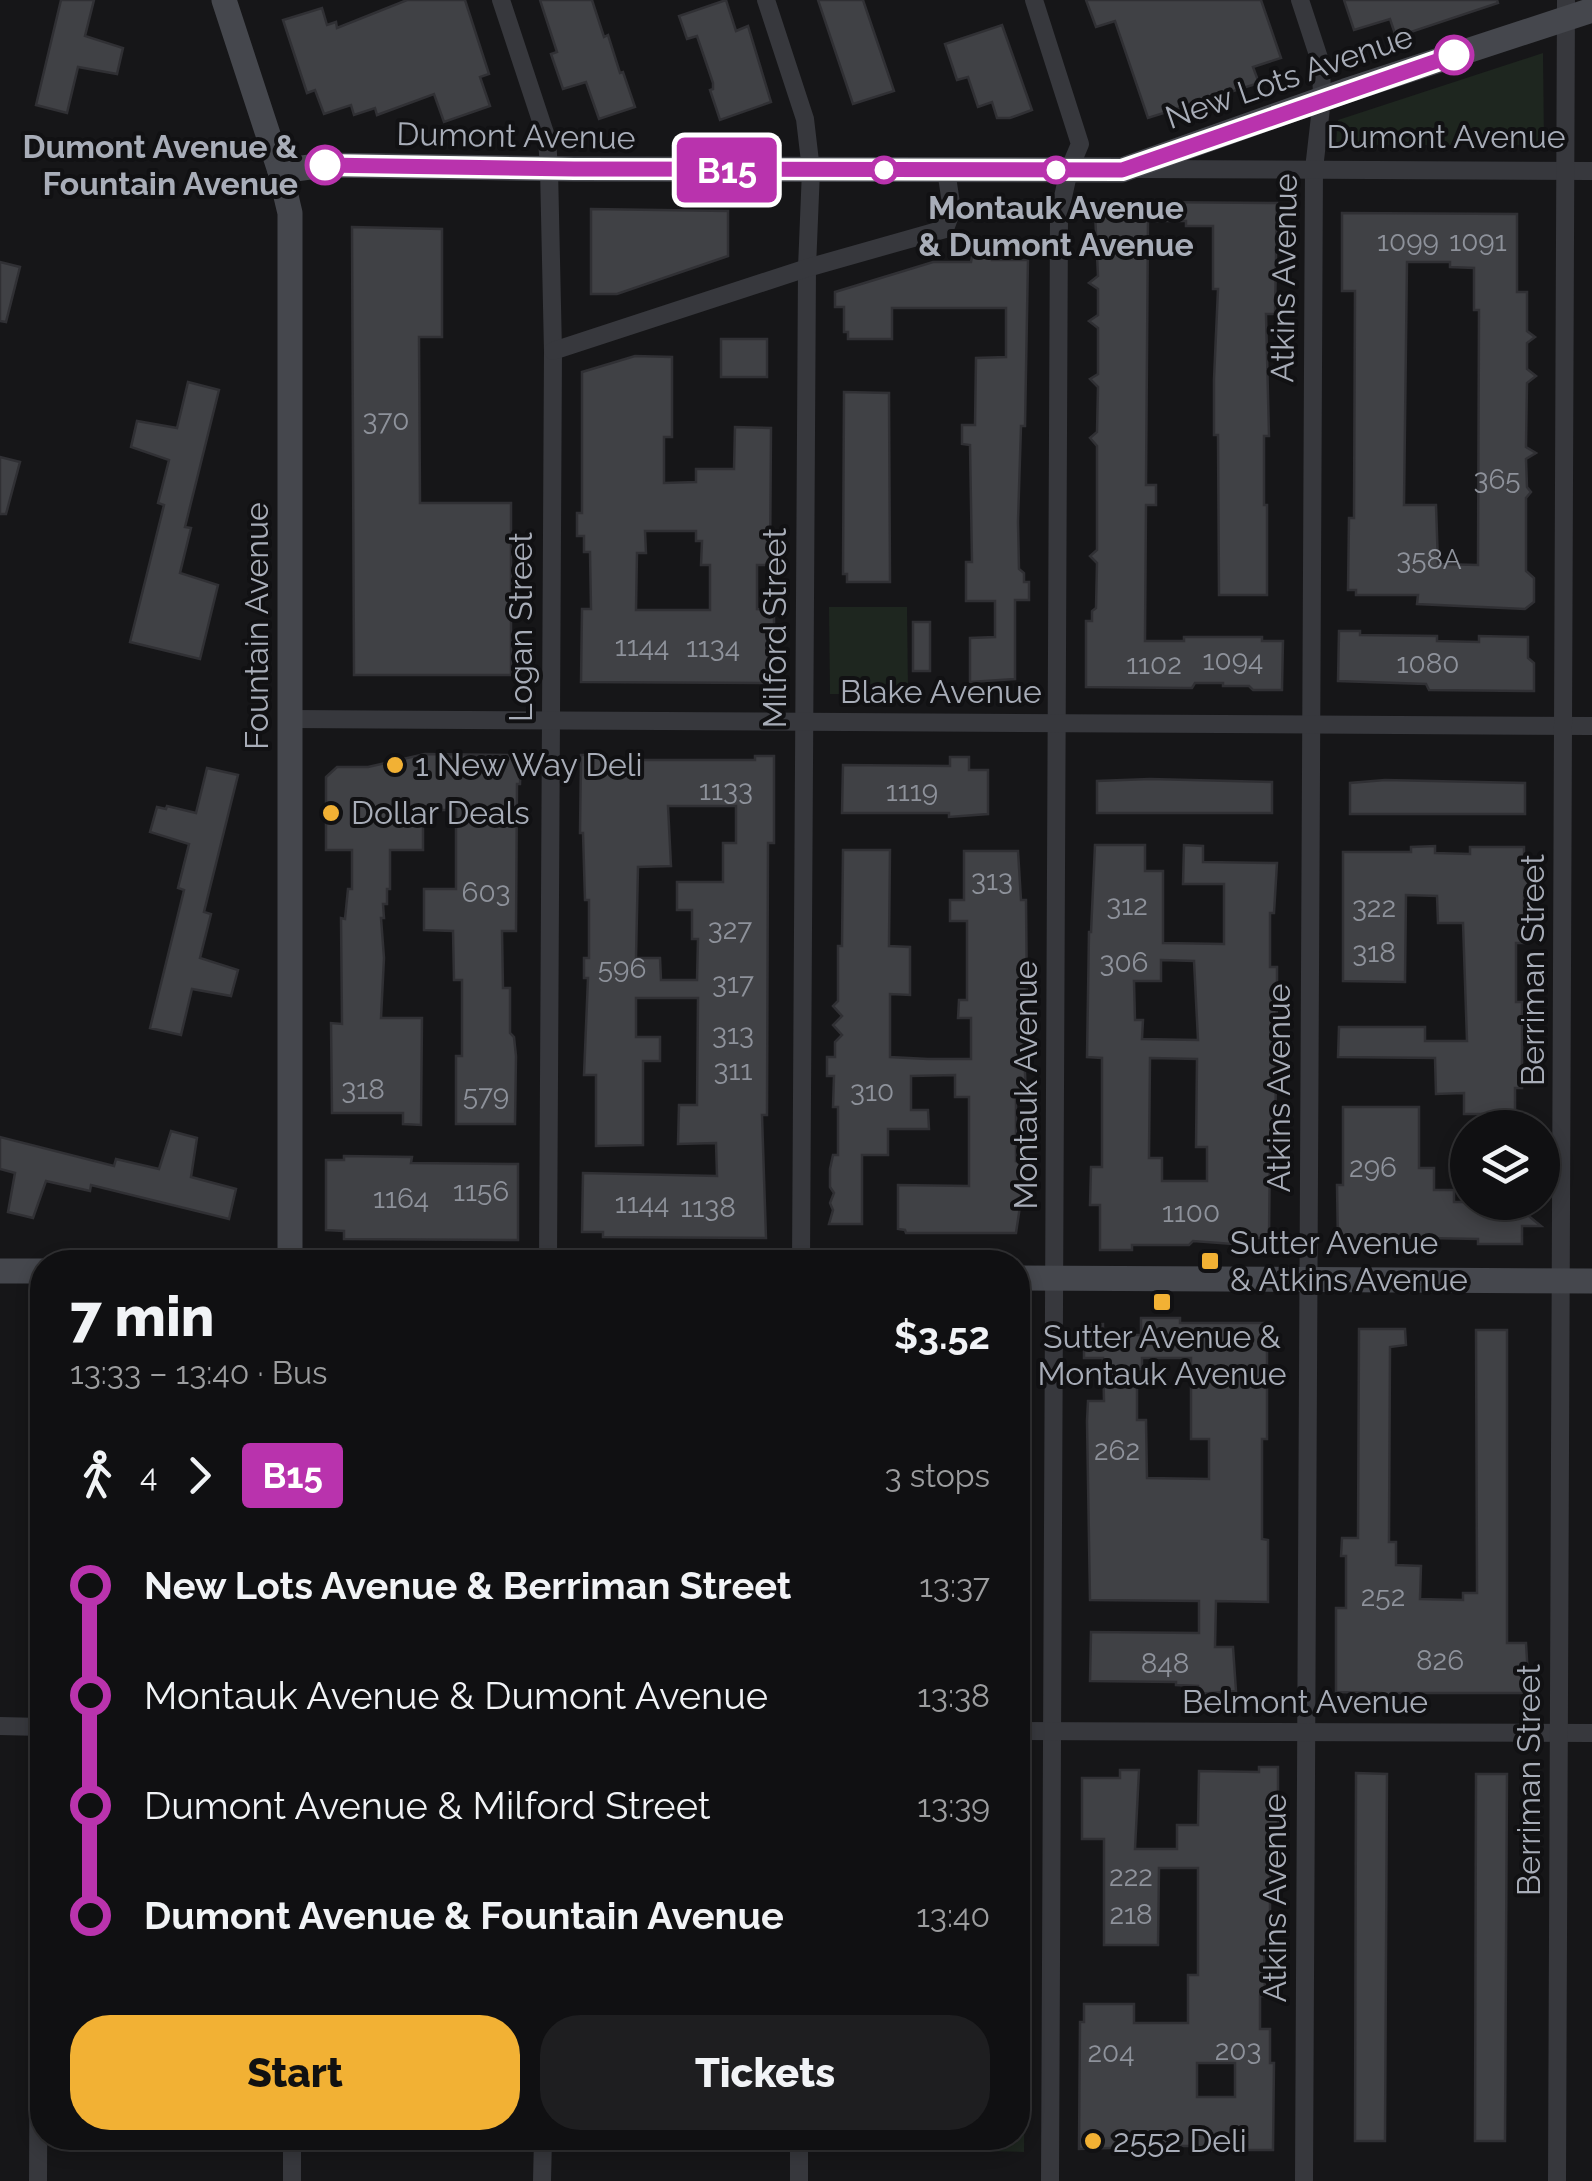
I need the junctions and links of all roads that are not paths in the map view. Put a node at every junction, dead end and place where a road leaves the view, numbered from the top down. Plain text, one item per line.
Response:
1 (224, 0) edge
2 (501, 0) edge
3 (766, 0) edge
4 (1034, 0) edge
5 (1300, 0) edge
6 (1566, 9) edge
7 (1592, 10) edge
8 (1322, 99) junction
9 (549, 169) junction
10 (1314, 169) junction
11 (811, 170) junction
12 (946, 170) junction
13 (1069, 170) junction
14 (1122, 170) junction
15 (1567, 170) junction
16 (1592, 170) edge
17 (280, 171) junction
18 (807, 268) junction
19 (553, 351) junction
20 (289, 720) junction
21 (550, 720) junction
22 (804, 722) junction
23 (1057, 723) junction
24 (1311, 724) junction
25 (1564, 726) junction
26 (1592, 726) edge
27 (290, 1250) edge
28 (548, 1250) edge
29 (801, 1250) edge
30 (0, 1271) edge
31 (30, 1271) edge
32 (1030, 1278) edge
33 (1055, 1278) junction
34 (1308, 1279) junction
35 (1561, 1280) junction
36 (1592, 1281) edge
37 (0, 1726) edge
38 (30, 1727) edge
39 (1030, 1731) edge
40 (1054, 1731) junction
41 (1306, 1732) junction
42 (1560, 1733) junction
43 (1592, 1733) edge
44 (38, 2150) edge
45 (292, 2150) edge
46 (542, 2150) edge
47 (799, 2150) edge
48 (38, 2181) edge
49 (292, 2181) edge
50 (542, 2181) edge
51 (799, 2181) edge
52 (1050, 2181) edge
53 (1304, 2181) edge
54 (1557, 2181) edge

1 - 17 street, Fountain Avenue
2 - 9 street, Logan Street
3 - 11 street, Milford Street
4 - 13 street, Montauk Avenue
5 - 8 street, Atkins Avenue
6 - 7 street, New Lots Avenue
6 - 8 street, New Lots Avenue
6 - 15 street, Berriman Street
8 - 10 street, Atkins Avenue
8 - 14 street, New Lots Avenue
9 - 11 street, Dumont Avenue
9 - 17 street, Dumont Avenue
9 - 19 street, Logan Street
10 - 14 street, Dumont Avenue
10 - 15 street, Dumont Avenue
10 - 24 street, Atkins Avenue
11 - 12 street, Dumont Avenue
11 - 18 street, Milford Street
12 - 13 street, Dumont Avenue
12 - 18 street
13 - 14 street, Dumont Avenue
13 - 23 street, Montauk Avenue
15 - 16 street, Dumont Avenue
15 - 25 street, Berriman Street
17 - 20 street, Fountain Avenue
18 - 19 street
18 - 22 street, Milford Street
19 - 21 street, Logan Street
20 - 21 street, Blake Avenue
20 - 27 street, Fountain Avenue
21 - 22 street, Blake Avenue
21 - 28 street, Logan Street
22 - 23 street, Blake Avenue
22 - 29 street, Milford Street
23 - 24 street, Blake Avenue
23 - 33 street, Montauk Avenue
24 - 25 street, Blake Avenue
24 - 34 street, Atkins Avenue
25 - 26 street, Blake Avenue
25 - 35 street, Berriman Street
30 - 31 street
32 - 33 street
33 - 34 street
33 - 40 street, Montauk Avenue
34 - 35 street
34 - 41 street, Atkins Avenue
35 - 36 street
35 - 42 street, Berriman Street
37 - 38 street
39 - 40 street, Belmont Avenue
40 - 41 street, Belmont Avenue
40 - 52 street, Montauk Avenue
41 - 42 street, Belmont Avenue
41 - 53 street, Atkins Avenue
42 - 43 street, Belmont Avenue
42 - 54 street, Berriman Street
44 - 48 street
45 - 49 street
46 - 50 street
47 - 51 street

